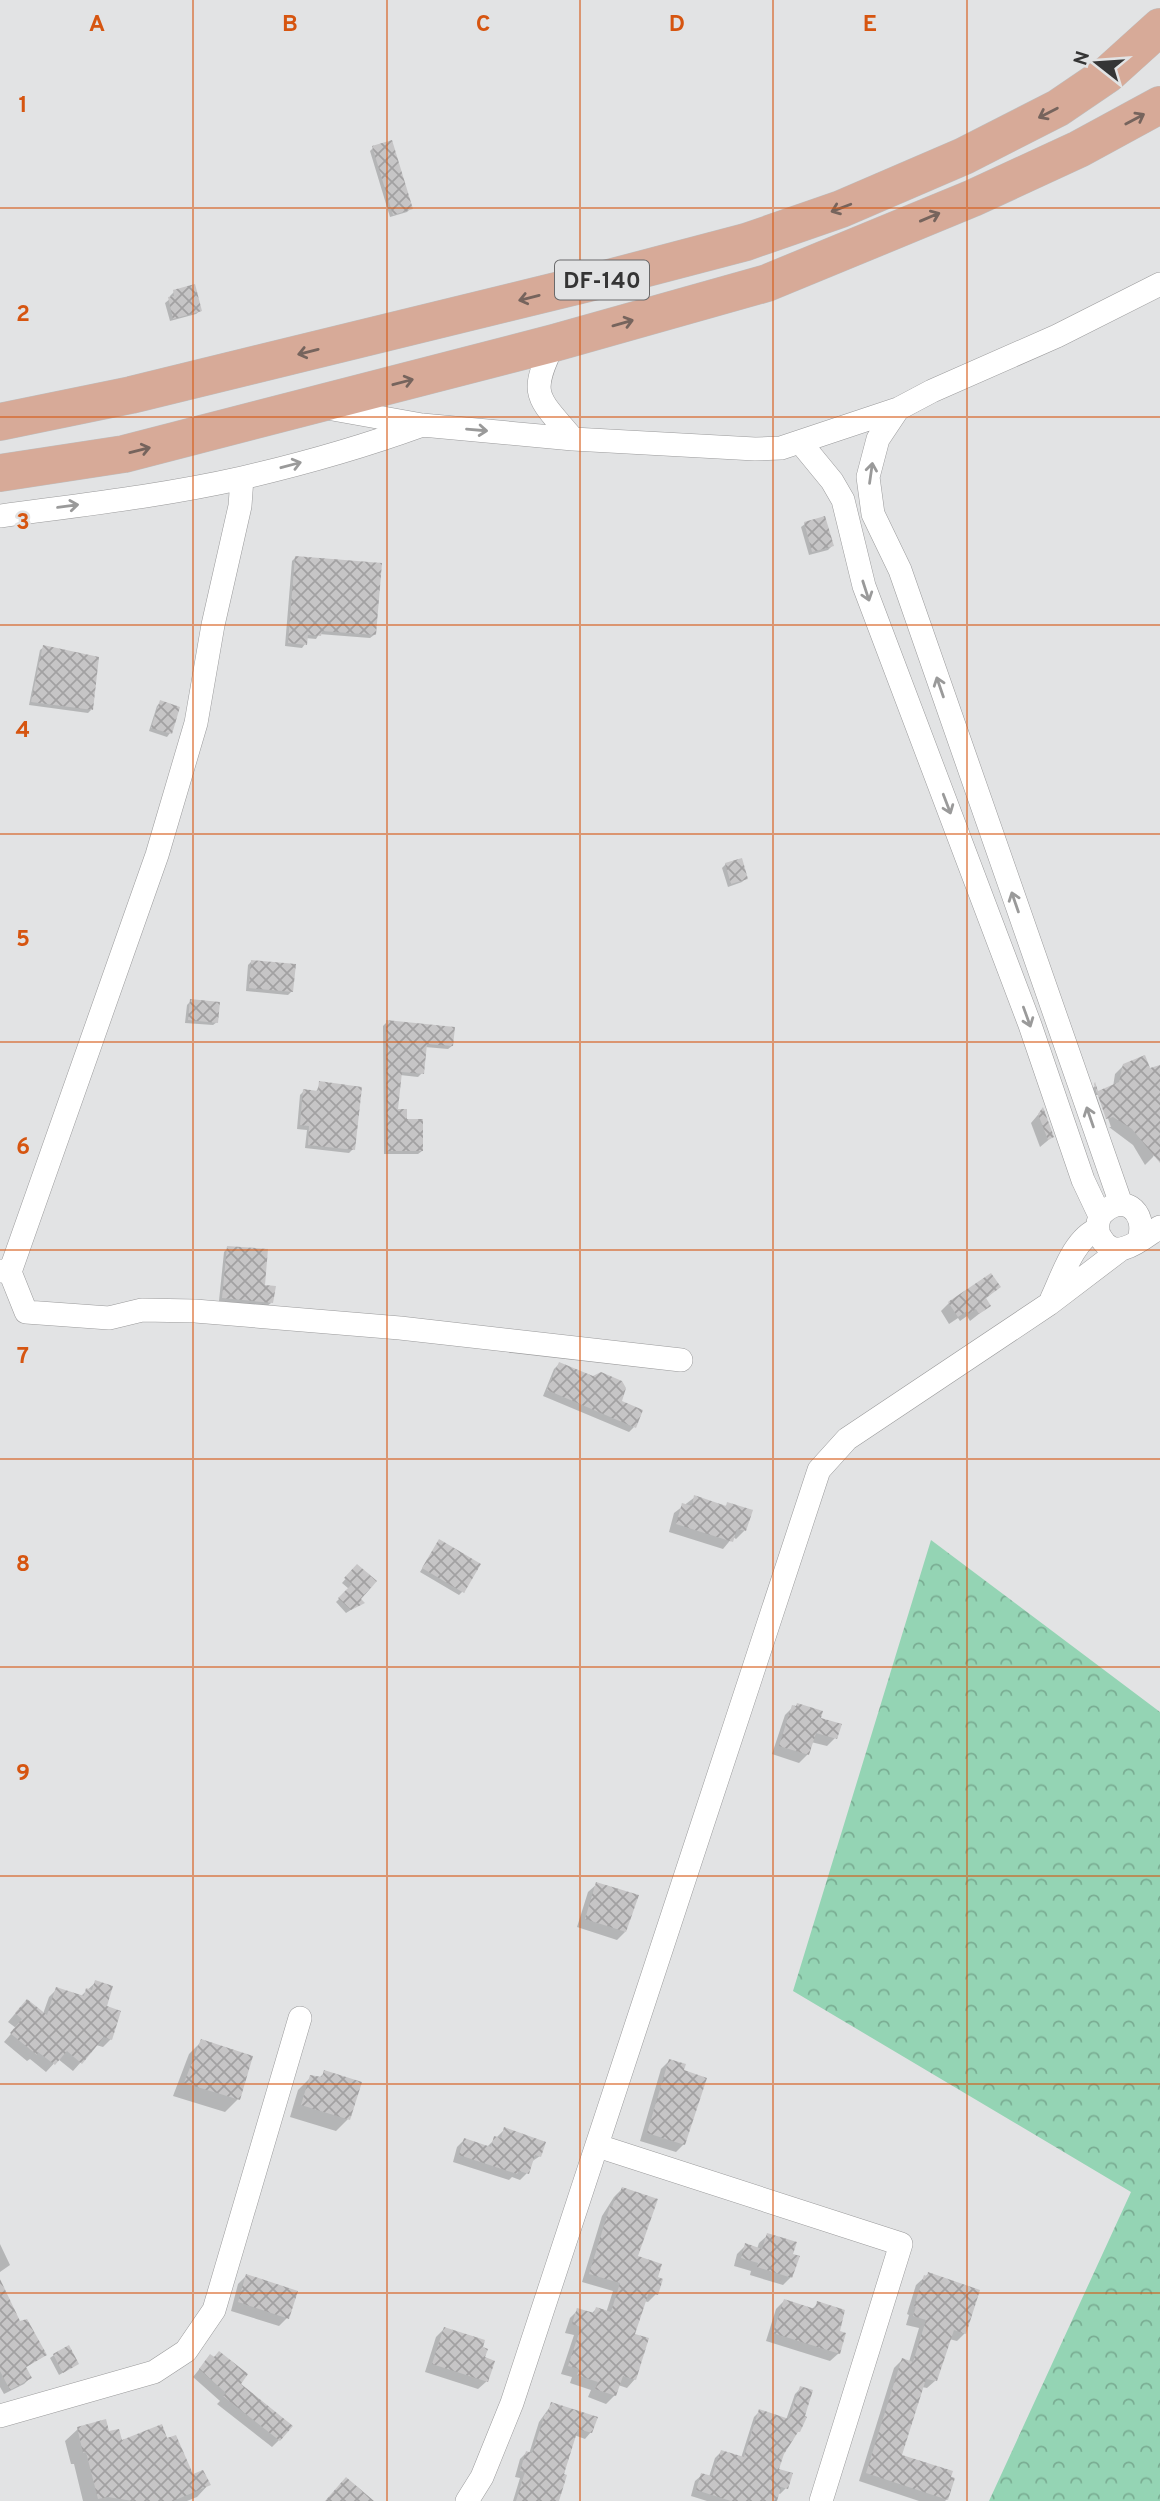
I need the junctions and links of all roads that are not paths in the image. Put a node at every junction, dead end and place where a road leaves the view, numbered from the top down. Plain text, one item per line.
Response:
1 (1160, 27) edge
2 (1160, 105) edge
3 (1160, 284) edge
4 (554, 343) junction
5 (313, 405) junction
6 (898, 409) junction
7 (0, 422) edge
8 (422, 425) junction
9 (573, 439) junction
10 (800, 442) junction
11 (0, 473) edge
12 (242, 478) junction
13 (0, 516) edge
14 (887, 544) junction
15 (857, 553) junction
16 (913, 608) junction
17 (876, 619) junction
18 (1103, 1153) junction
19 (1076, 1160) junction
20 (1099, 1222) junction
21 (1140, 1226) edge
22 (5, 1271) edge
23 (1049, 1304) junction
24 (681, 1360) dead end
25 (300, 2018) dead end
26 (598, 2146) junction
27 (0, 2416) edge
28 (467, 2501) edge
29 (821, 2501) edge

1 -> 7 main road, DF-140
4 -> 2 main road, DF-140
3 - 6 street
5 -> 4 main road, DF-140
4 - 9 street
5 - 8 street
11 -> 5 main road, DF-140
6 - 10 street
14 -> 6 street
8 -> 9 street
12 -> 8 street
9 - 10 street
10 - 15 street
13 -> 12 street
12 - 22 street
14 - 15 street
14 - 16 street
15 -> 17 street
16 - 17 street
18 -> 16 street
17 -> 19 street
18 - 19 street
18 - 21 street
19 - 20 street
20 - 21 street
20 - 21 street
20 - 23 street
21 - 23 street
22 - 24 street
23 - 26 street
25 - 27 street
26 - 28 street
26 - 29 street

